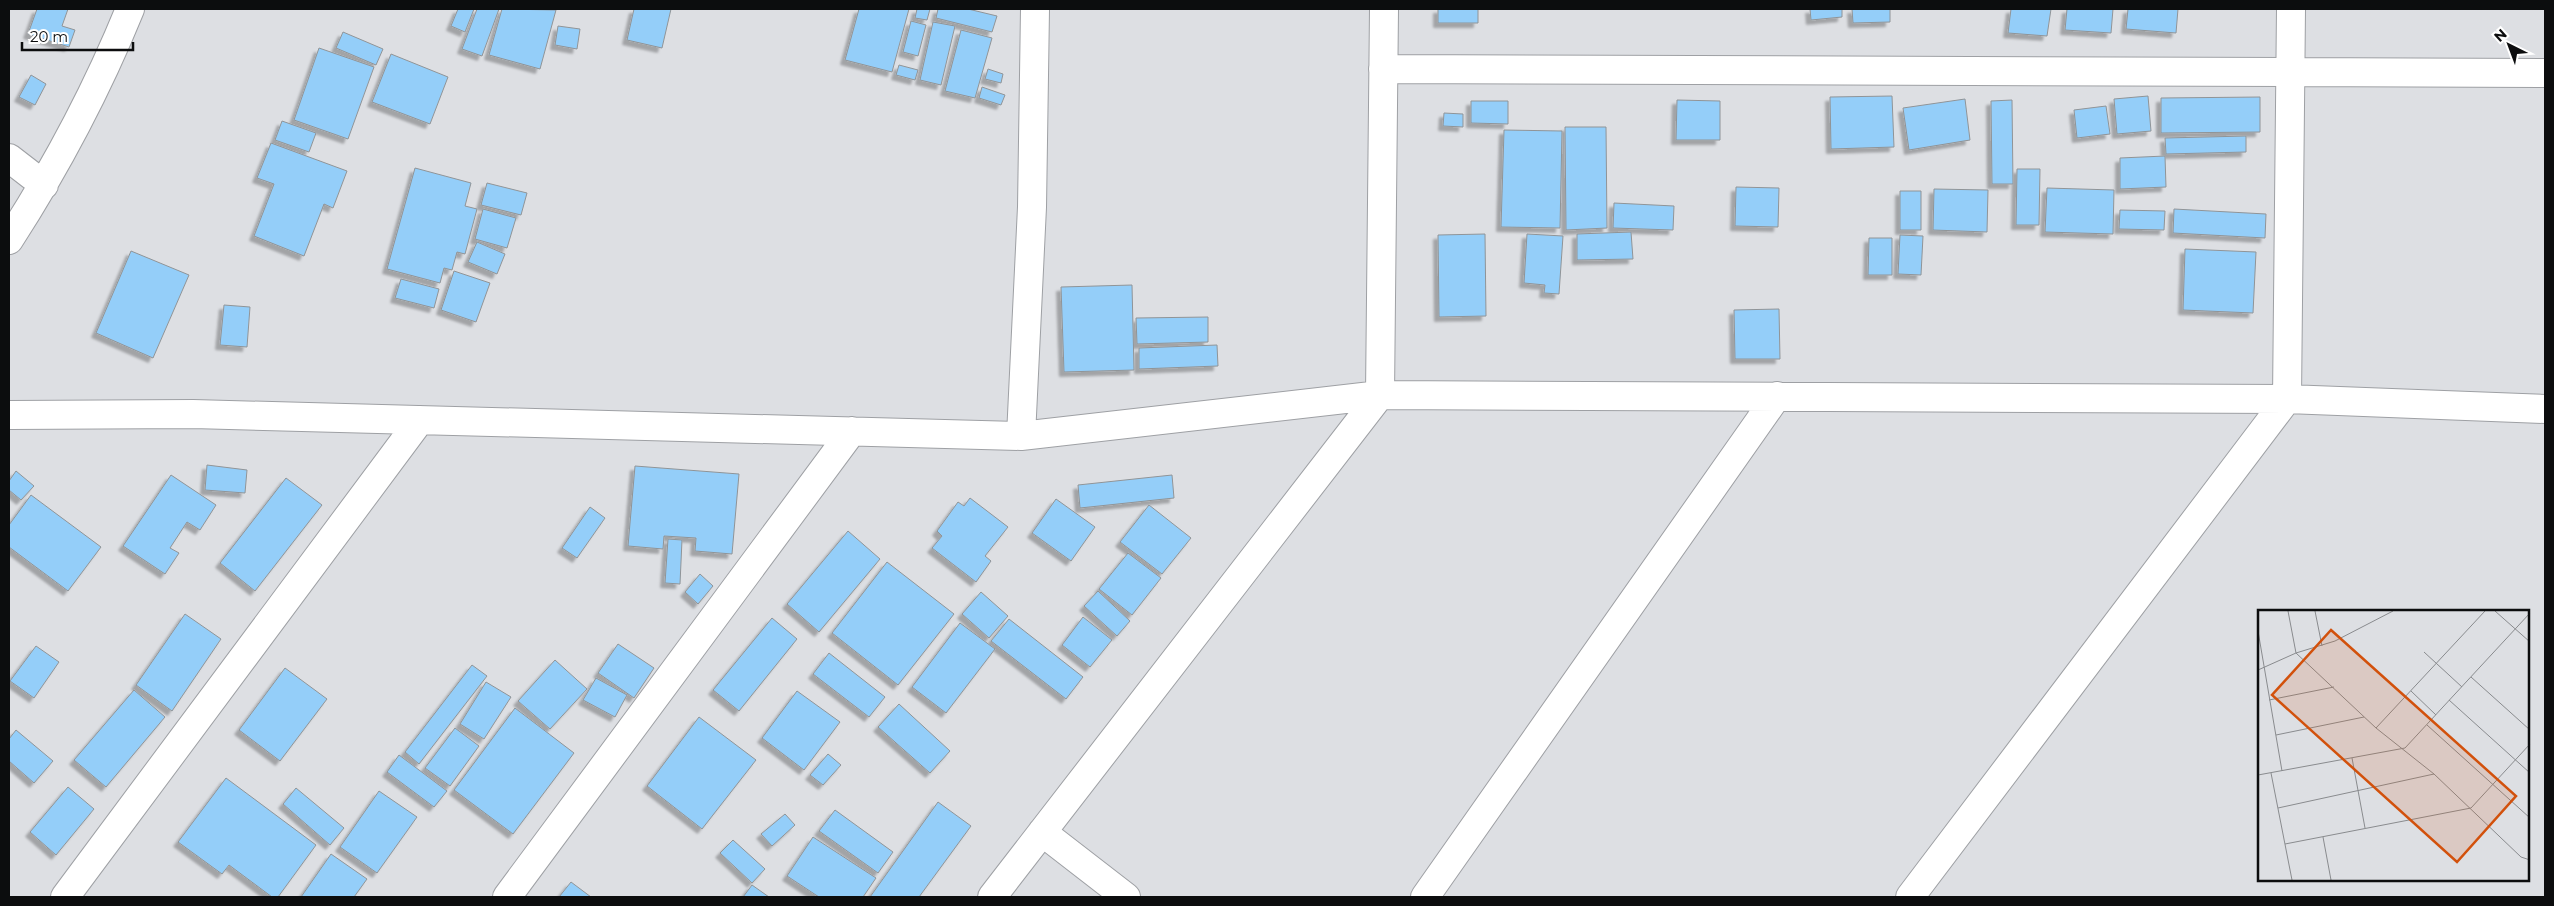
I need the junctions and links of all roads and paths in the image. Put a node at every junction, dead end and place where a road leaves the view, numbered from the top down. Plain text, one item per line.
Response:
1 (130, 9) edge
2 (1035, 9) edge
3 (1384, 9) edge
4 (2291, 9) edge
5 (1383, 69) junction
6 (2290, 72) junction
7 (2545, 73) edge
8 (9, 158) edge
9 (44, 185) junction
10 (9, 240) edge
11 (1380, 395) junction
12 (1777, 396) junction
13 (2287, 399) junction
14 (2545, 409) edge
15 (9, 414) edge
16 (420, 420) junction
17 (852, 431) junction
18 (1021, 436) junction
19 (1042, 832) junction
20 (65, 897) edge
21 (507, 897) edge
22 (992, 897) edge
23 (1126, 897) edge
24 (1425, 897) edge
25 (1910, 897) edge

1 - 9 street
2 - 18 street
3 - 5 street
4 - 6 street
5 - 6 street
5 - 11 street
6 - 7 street
6 - 13 street
8 - 9 street
9 - 10 street
11 - 12 street
11 - 18 street
11 - 19 street
12 - 13 street
12 - 24 street
13 - 14 street
13 - 25 street
15 - 16 street
16 - 17 street
16 - 20 street
17 - 18 street
17 - 21 street
19 - 22 street
19 - 23 street

